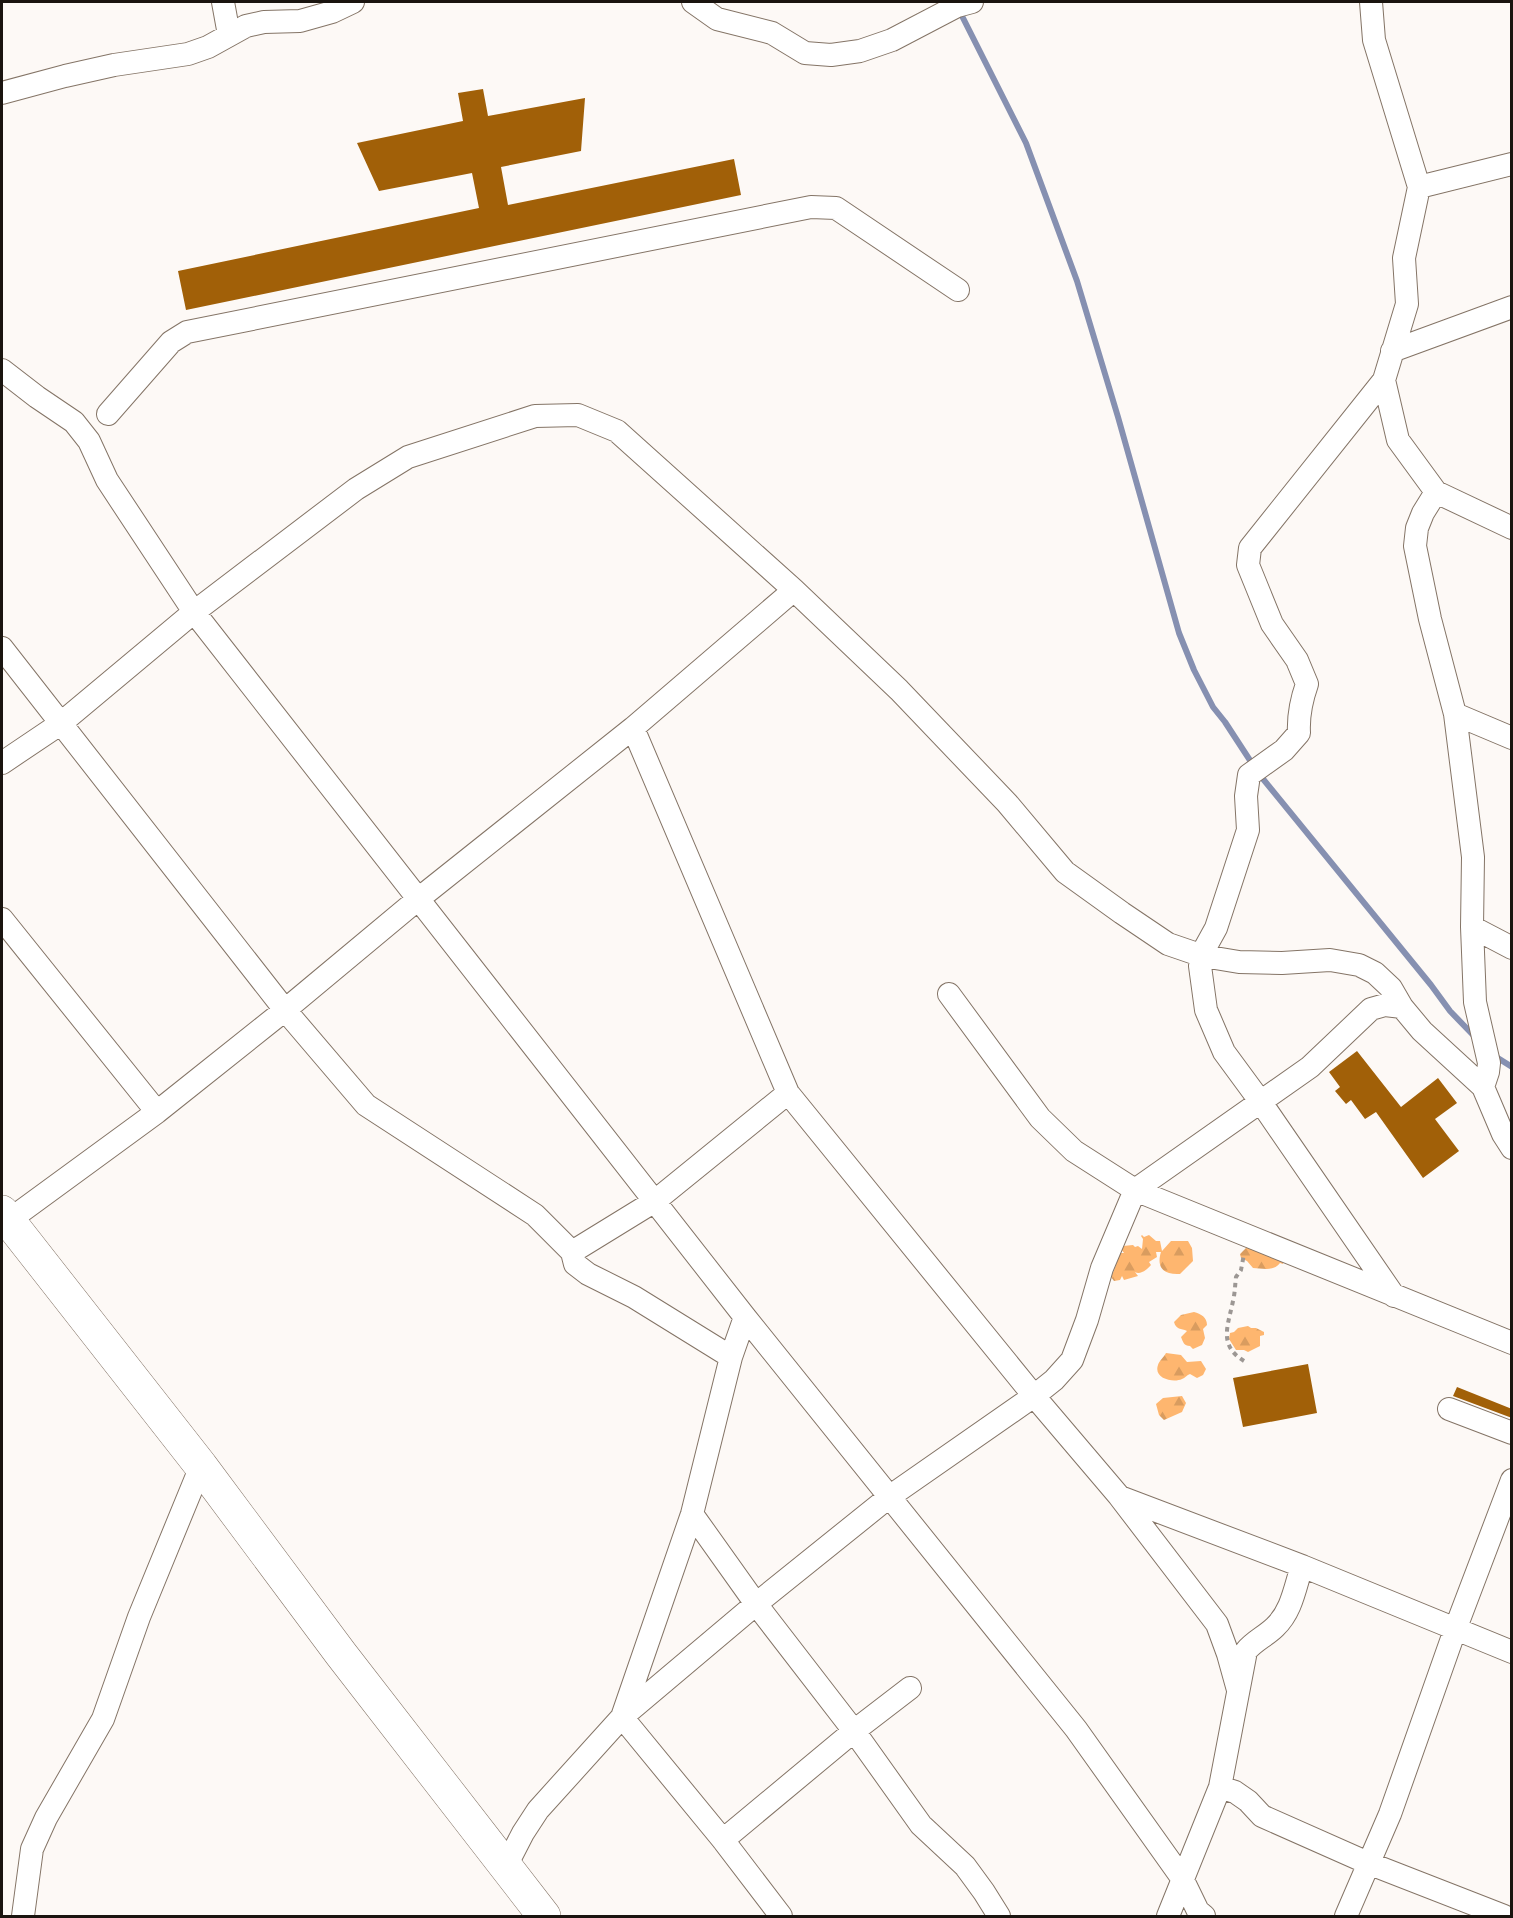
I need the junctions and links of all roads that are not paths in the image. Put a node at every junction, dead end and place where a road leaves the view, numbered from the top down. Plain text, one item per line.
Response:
1 (223, 2) edge
2 (353, 2) edge
3 (693, 2) edge
4 (972, 2) edge
5 (1371, 2) edge
6 (229, 35) junction
7 (2, 93) edge
8 (1512, 164) edge
9 (1419, 187) junction
10 (958, 290) dead end
11 (1512, 307) edge
12 (1392, 351) junction
13 (2, 370) edge
14 (1384, 380) junction
15 (108, 414) junction
16 (74, 422) junction
17 (96, 455) junction
18 (1436, 492) junction
19 (1512, 528) edge
20 (794, 590) junction
21 (194, 612) junction
22 (2, 648) edge
23 (1455, 714) junction
24 (60, 724) junction
25 (633, 728) junction
26 (1512, 738) edge
27 (2, 763) edge
28 (417, 900) junction
29 (2, 919) edge
30 (1472, 927) junction
31 (1512, 948) edge
32 (1203, 956) junction
33 (949, 994) dead end
34 (1402, 1007) junction
35 (285, 1010) junction
36 (1483, 1087) junction
37 (788, 1093) junction
38 (1260, 1101) junction
39 (156, 1112) junction
40 (1512, 1148) edge
41 (1135, 1190) junction
42 (655, 1201) junction
43 (5, 1217) edge
44 (572, 1252) junction
45 (1394, 1296) junction
46 (745, 1317) junction
47 (1512, 1343) edge
48 (731, 1357) junction
49 (1034, 1396) junction
50 (1449, 1409) dead end
51 (1512, 1432) edge
52 (201, 1466) junction
53 (1512, 1480) edge
54 (1119, 1496) junction
55 (889, 1497) junction
56 (692, 1514) junction
57 (1302, 1566) junction
58 (756, 1604) junction
59 (1455, 1630) junction
60 (1512, 1652) edge
61 (910, 1688) dead end
62 (1238, 1690) junction
63 (622, 1717) junction
64 (854, 1731) junction
65 (1220, 1787) junction
66 (723, 1840) junction
67 (1368, 1863) junction
68 (505, 1868) junction
69 (1182, 1878) junction
70 (535, 1914) edge
71 (23, 1917) edge
72 (781, 1917) edge
73 (999, 1917) edge
74 (1168, 1917) edge
75 (1204, 1917) edge
76 (1346, 1917) edge
77 (1504, 1917) edge

1 - 6 street
2 - 6 street
3 - 4 street
5 - 9 street
6 - 7 street
8 - 9 street
9 - 12 street
10 - 15 street
11 - 12 street
12 - 14 street
13 - 16 street
14 - 18 street
14 - 32 street
15 - 16 street
15 - 17 street
16 - 17 street
17 - 21 street
18 - 19 street
18 - 23 street
20 - 21 street
20 - 25 street
20 - 32 street
21 - 24 street
21 - 28 street
22 - 24 street
23 - 26 street
23 - 30 street
24 - 27 street
24 - 35 street
25 - 28 street
25 - 37 street
28 - 35 street
28 - 42 street
29 - 39 street
30 - 31 street
30 - 36 street
32 - 34 street
32 - 38 street
33 - 41 street
34 - 36 street
34 - 38 street
35 - 39 street
35 - 44 street
36 - 40 street
37 - 42 street
37 - 49 street
38 - 41 street
38 - 45 street
39 - 43 street
41 - 45 street
41 - 49 street
42 - 44 street
42 - 46 street
43 - 52 highway
44 - 48 street
45 - 47 street
46 - 48 street
46 - 55 street
48 - 56 street
49 - 54 street
49 - 55 street
50 - 51 street
52 - 68 highway
52 - 71 street
53 - 59 street
54 - 57 street
54 - 62 street
55 - 58 street
55 - 69 street
56 - 58 street
56 - 63 street
57 - 59 street
57 - 62 street
58 - 63 street
58 - 64 street
59 - 60 street
59 - 67 street
61 - 64 street
62 - 65 street
63 - 66 street
63 - 68 street
64 - 66 street
64 - 73 street
65 - 67 street
65 - 69 street
66 - 72 street
67 - 76 street
67 - 77 street
68 - 70 highway
69 - 74 street
69 - 75 street

